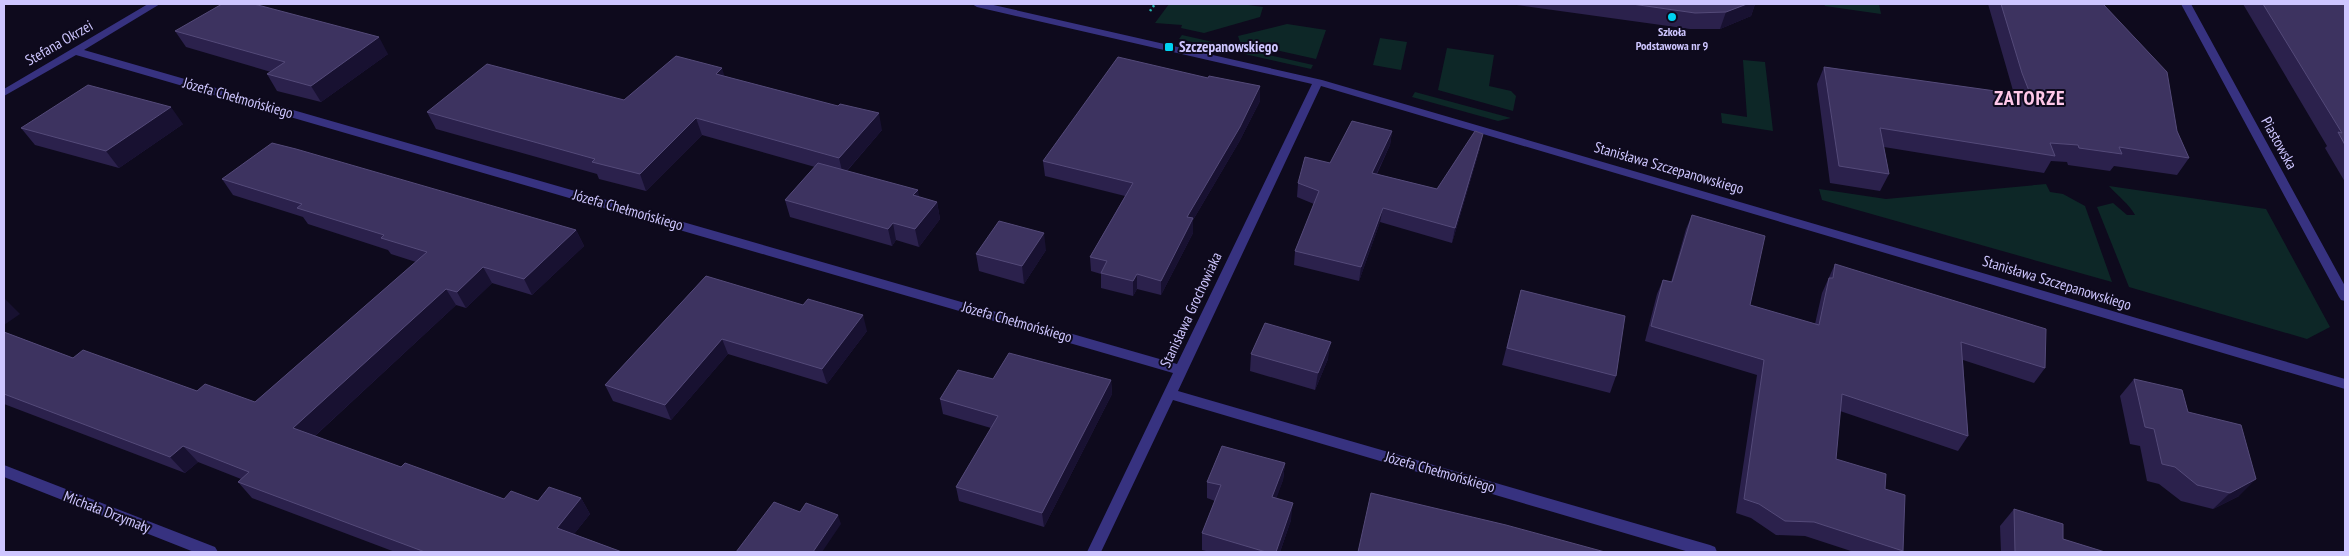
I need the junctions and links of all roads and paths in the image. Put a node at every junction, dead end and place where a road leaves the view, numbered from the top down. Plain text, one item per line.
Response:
1 (155, 4) edge
2 (977, 4) edge
3 (1155, 4) edge
4 (2186, 4) edge
5 (1150, 11) dead end
6 (75, 51) junction
7 (1318, 82) junction
8 (4, 93) edge
9 (2345, 297) edge
10 (1180, 370) junction
11 (2345, 384) edge
12 (1170, 394) junction
13 (4, 471) edge
14 (210, 552) edge
15 (1094, 552) edge
16 (1710, 552) edge

1 - 6 street, Stefana Okrzei
2 - 7 street, Stanisława Szczepanowskiego
3 - 5 path
4 - 9 street, Piastowska
6 - 8 street, Stefana Okrzei
6 - 10 street, Józefa Chełmońskiego
7 - 10 street, Stanisława Grochowiaka
7 - 11 street, Stanisława Szczepanowskiego
10 - 12 street, Stanisława Grochowiaka
12 - 15 street, Stanisława Grochowiaka
12 - 16 street, Józefa Chełmońskiego
13 - 14 street, Michała Drzymały

